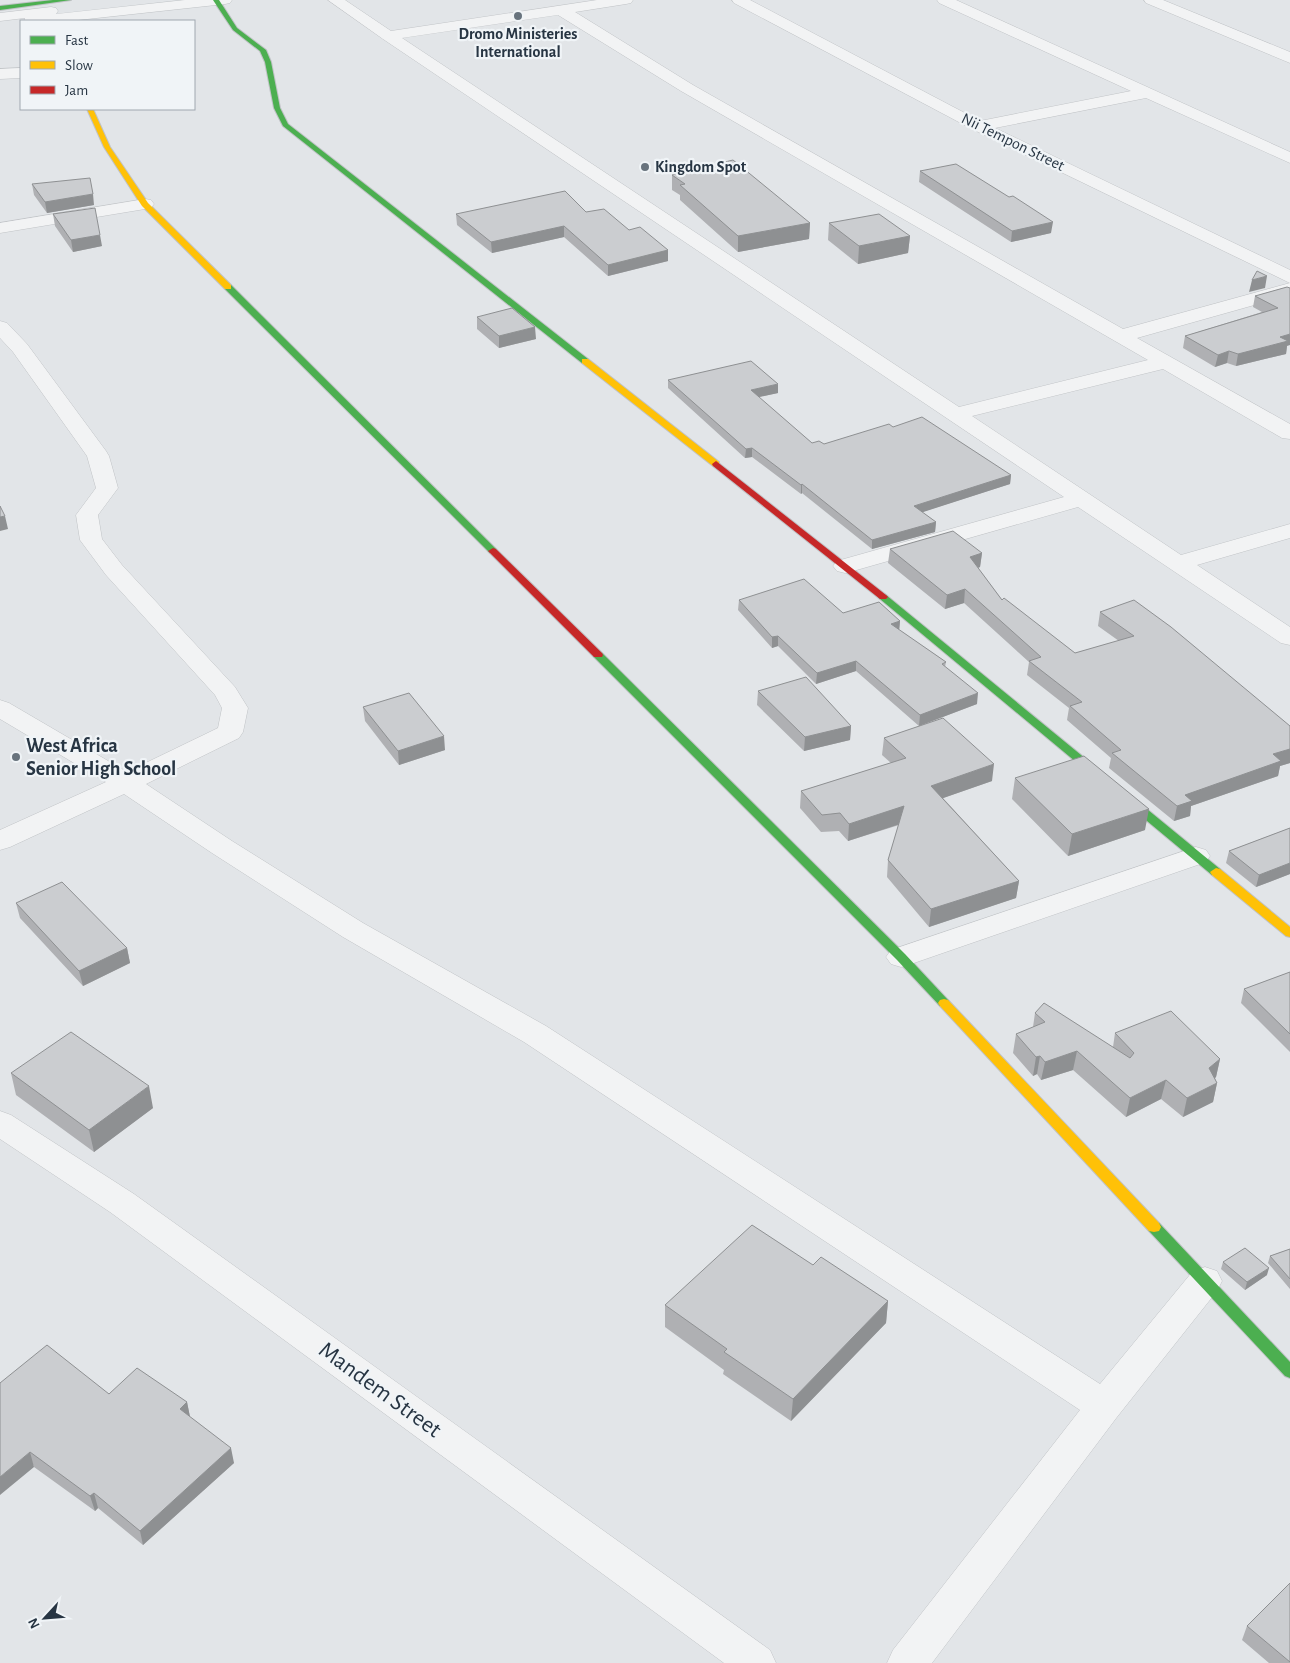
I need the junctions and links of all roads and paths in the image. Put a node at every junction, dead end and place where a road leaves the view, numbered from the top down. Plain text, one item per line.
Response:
1 (145, 0) edge
2 (220, 0) edge
3 (335, 0) edge
4 (626, 0) edge
5 (739, 0) edge
6 (944, 0) edge
7 (1151, 0) edge
8 (0, 8) edge
9 (561, 10) junction
10 (64, 12) edge
11 (0, 17) edge
12 (35, 20) edge
13 (20, 22) edge
14 (0, 25) edge
15 (388, 36) junction
16 (1290, 58) edge
17 (20, 73) edge
18 (0, 74) edge
19 (1148, 93) junction
20 (90, 110) edge
21 (978, 126) junction
22 (1290, 158) edge
23 (145, 204) junction
24 (0, 228) edge
25 (1290, 278) edge
26 (1290, 289) edge
27 (0, 327) edge
28 (1120, 336) junction
29 (1165, 362) junction
30 (957, 414) junction
31 (1290, 433) edge
32 (1080, 499) junction
33 (1290, 531) edge
34 (1179, 563) junction
35 (845, 566) junction
36 (1290, 638) edge
37 (0, 708) edge
38 (125, 782) junction
39 (0, 841) edge
40 (1196, 856) junction
41 (1290, 933) edge
42 (901, 957) junction
43 (0, 1123) edge
44 (1205, 1281) junction
45 (1290, 1372) edge
46 (1104, 1406) junction
47 (756, 1663) edge
48 (907, 1663) edge

1 - 10 street
2 - 10 street
2 - 35 main road
3 - 15 street
4 - 9 street
5 - 21 street, Nii Tempon Street
6 - 19 street
7 - 16 street
8 - 10 main road
9 - 15 street
9 - 28 street
10 - 11 street
10 - 12 street
13 - 14 street
15 - 30 street
17 - 18 street
19 - 21 street
19 - 22 street
20 - 23 main road
21 - 25 street, Nii Tempon Street
23 - 24 street
23 - 42 main road
26 - 28 street
27 - 38 street
28 - 29 street
29 - 30 street
29 - 31 street
30 - 32 street
32 - 34 street
32 - 35 street
33 - 34 street
34 - 36 street
35 - 40 main road
37 - 38 street
38 - 39 street
38 - 46 street
40 - 41 main road
40 - 42 street
42 - 44 main road
43 - 47 street, Mandem Street
44 - 45 main road
44 - 46 street
46 - 48 street

